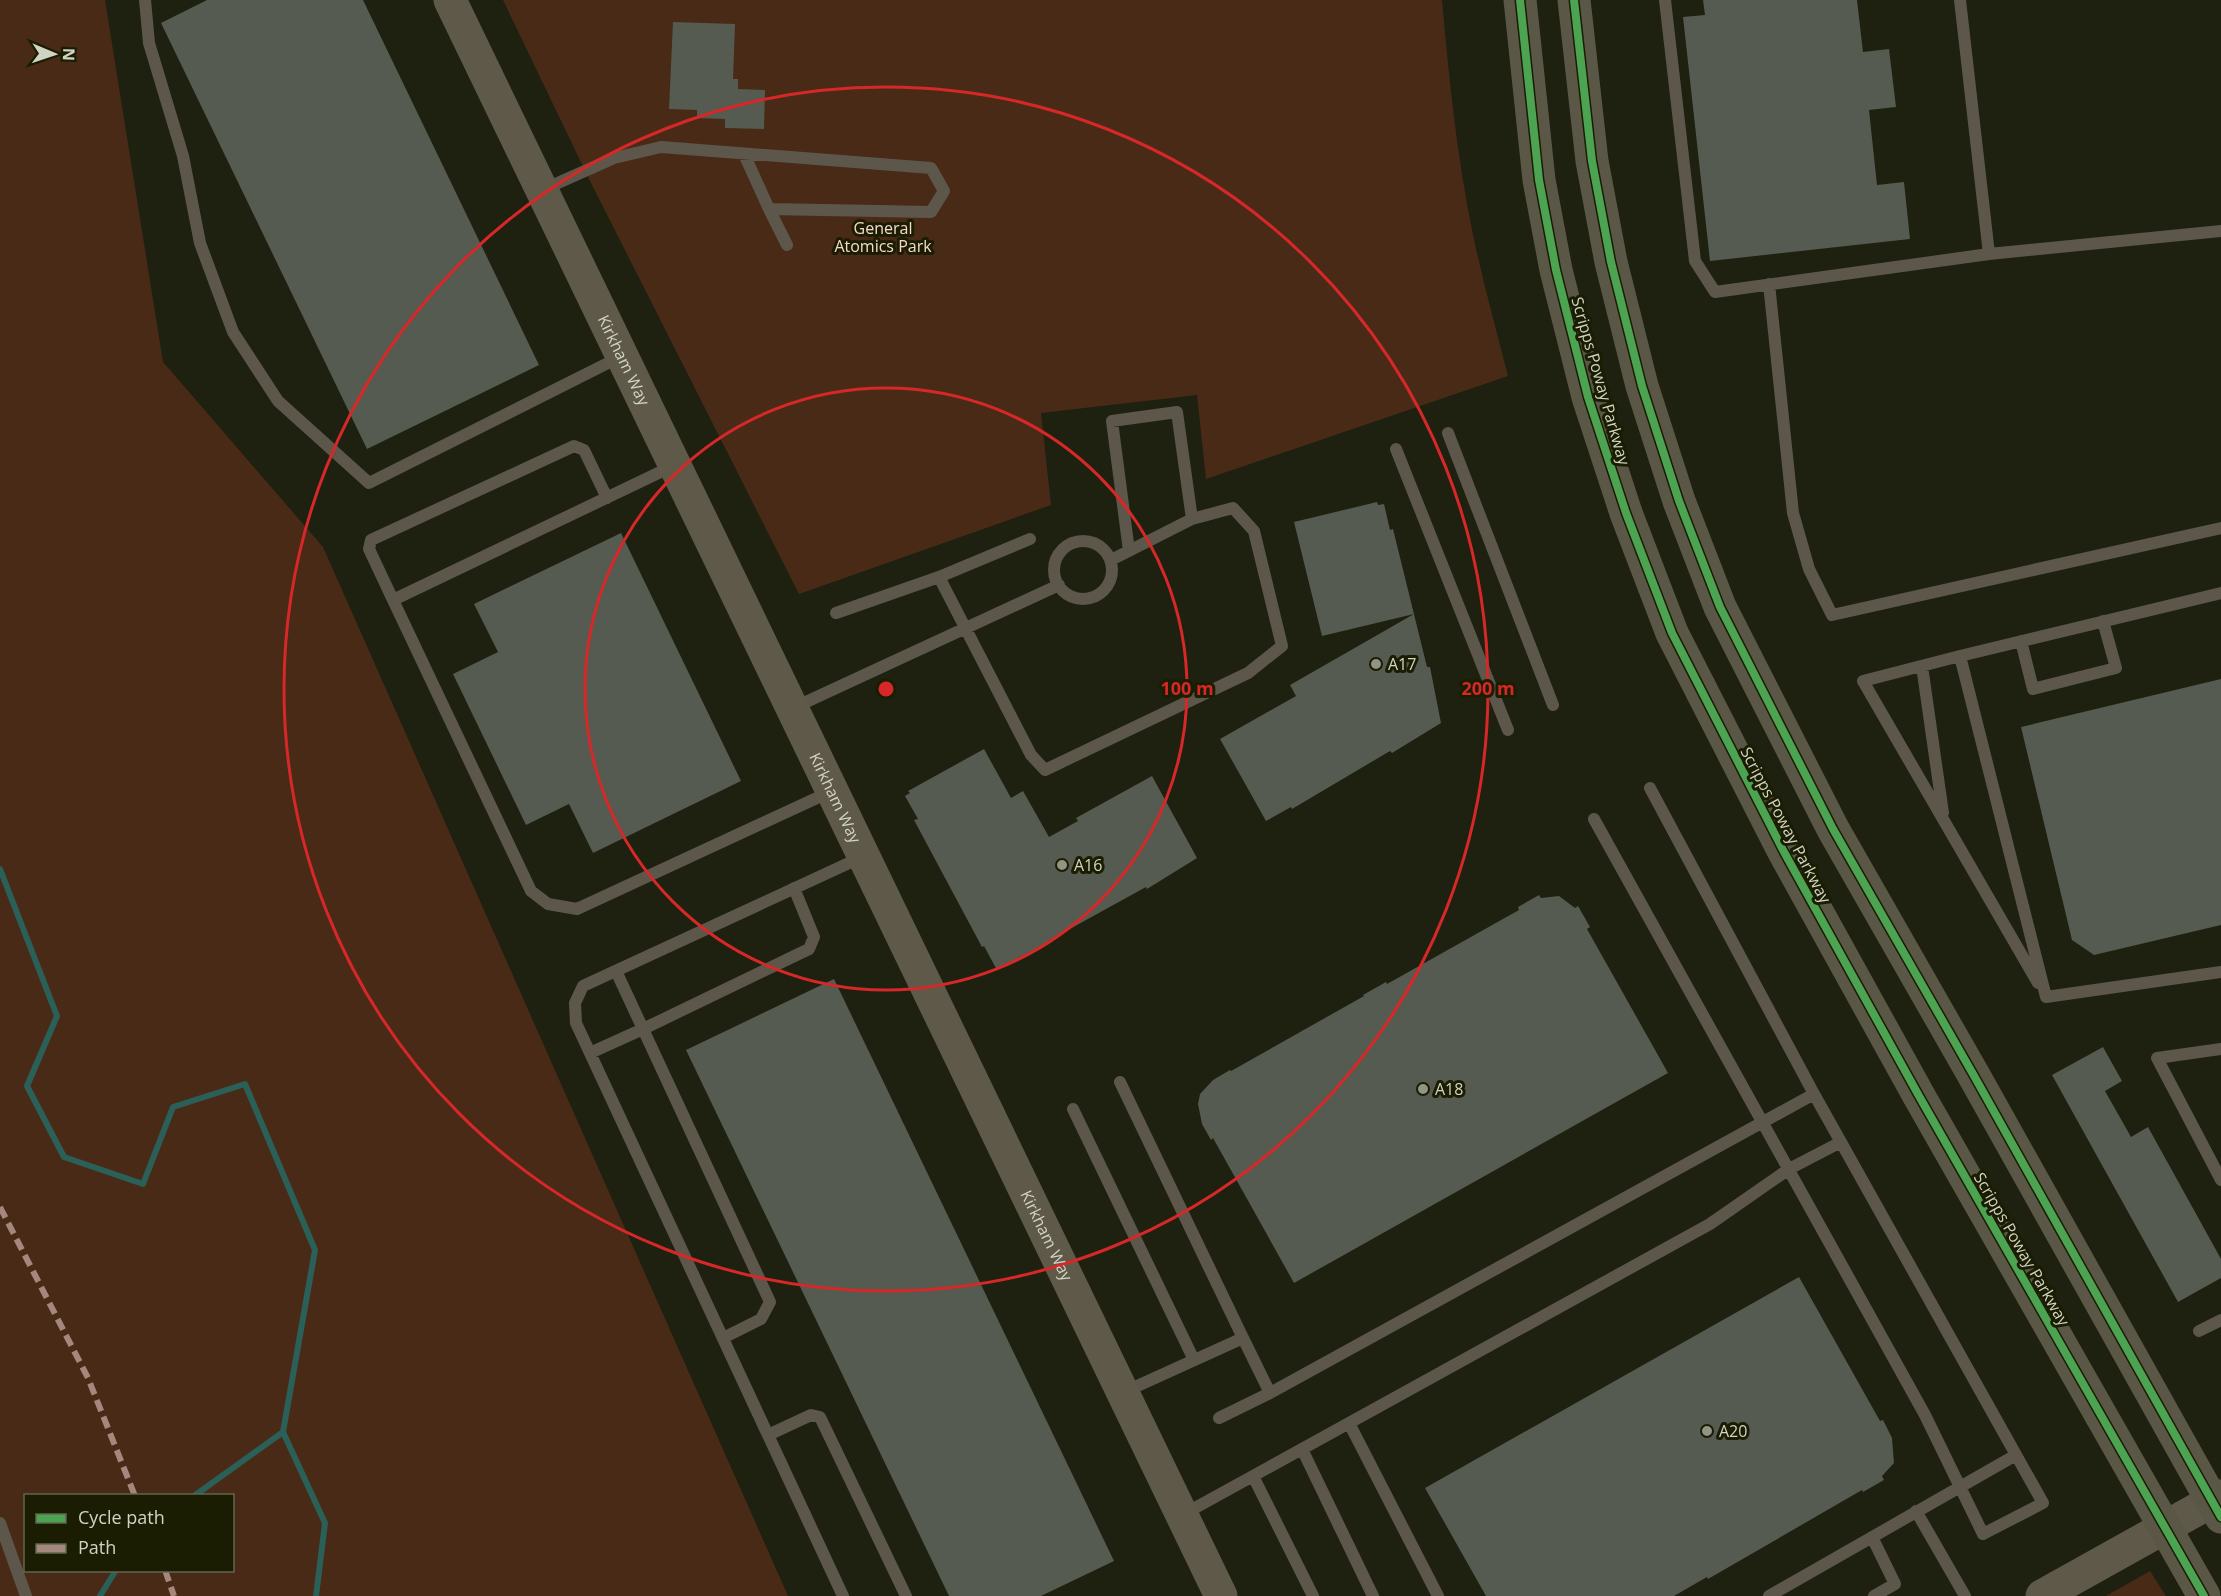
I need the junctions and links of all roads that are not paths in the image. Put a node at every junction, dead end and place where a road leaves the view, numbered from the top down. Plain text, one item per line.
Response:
1 (145, 0) edge
2 (450, 0) edge
3 (1520, 0) edge
4 (1574, 0) edge
5 (1665, 0) edge
6 (1960, 0) edge
7 (744, 154) junction
8 (541, 190) junction
9 (769, 209) junction
10 (2221, 231) edge
11 (787, 245) dead end
12 (1989, 254) junction
13 (1769, 284) junction
14 (621, 356) junction
15 (1448, 433) dead end
16 (1396, 449) dead end
17 (674, 465) junction
18 (607, 498) junction
19 (1192, 519) junction
20 (2221, 528) edge
21 (1030, 539) dead end
22 (1129, 551) junction
23 (1111, 560) junction
24 (939, 577) junction
25 (1059, 585) junction
26 (2221, 593) edge
27 (393, 600) junction
28 (836, 613) dead end
29 (2103, 621) junction
30 (965, 629) junction
31 (2021, 641) junction
32 (1960, 656) junction
33 (1922, 666) junction
34 (1553, 705) dead end
35 (792, 708) junction
36 (1508, 730) dead end
37 (1650, 788) dead end
38 (832, 791) junction
39 (1594, 819) dead end
40 (1945, 822) junction
41 (863, 856) junction
42 (794, 888) junction
43 (616, 971) junction
44 (2221, 972) edge
45 (2046, 998) junction
46 (643, 1029) junction
47 (2221, 1049) edge
48 (590, 1053) junction
49 (1120, 1082) dead end
50 (1814, 1094) junction
51 (1073, 1109) dead end
52 (1763, 1121) junction
53 (1840, 1142) junction
54 (1789, 1169) junction
55 (2221, 1180) edge
56 (2221, 1320) edge
57 (2199, 1331) dead end
58 (723, 1338) junction
59 (1244, 1338) junction
60 (1194, 1360) junction
61 (1122, 1393) junction
62 (1270, 1393) junction
63 (1219, 1418) dead end
64 (1349, 1423) junction
65 (768, 1435) junction
66 (1302, 1449) junction
67 (2016, 1455) junction
68 (1253, 1476) junction
69 (1959, 1486) junction
70 (2218, 1505) edge
71 (1916, 1511) junction
72 (1182, 1515) junction
73 (0, 1523) edge
74 (2165, 1528) junction
75 (1872, 1537) junction
76 (26, 1596) edge
77 (843, 1596) edge
78 (906, 1596) edge
79 (1221, 1596) edge
80 (1313, 1596) edge
81 (1373, 1596) edge
82 (1438, 1596) edge
83 (1769, 1596) edge
84 (1874, 1596) edge
85 (1965, 1596) edge
86 (2042, 1596) edge
87 (2204, 1596) edge

1 - 14 lane
2 - 8 main road, Kirkham Way
3 - 74 main road, Scripps Poway Parkway
4 - 70 main road
5 - 13 lane
6 - 12 lane
7 - 8 lane
7 - 9 lane
7 - 9 lane
8 - 14 main road, Kirkham Way
9 - 11 lane
10 - 12 lane
12 - 13 lane
13 - 20 lane
14 - 17 main road, Kirkham Way
15 - 34 lane
16 - 36 lane
17 - 18 lane
17 - 35 main road, Kirkham Way
18 - 27 lane
18 - 27 lane
19 - 22 lane
19 - 22 lane
19 - 30 lane
21 - 24 lane
22 - 23 lane
23 - 25 lane
23 - 25 lane
24 - 28 lane
24 - 30 lane
25 - 30 lane
26 - 29 lane
27 - 38 lane
29 - 31 lane
29 - 31 lane
30 - 35 lane
31 - 32 lane
32 - 33 lane
32 - 45 lane
33 - 40 lane
33 - 40 lane
35 - 38 main road, Kirkham Way
37 - 50 lane
38 - 41 main road, Kirkham Way
39 - 52 lane
40 - 45 lane
41 - 42 lane
41 - 61 main road, Kirkham Way
42 - 43 lane
42 - 46 lane
43 - 46 lane
43 - 48 lane
44 - 45 lane
46 - 48 lane
46 - 58 lane
47 - 55 lane
48 - 58 lane
49 - 59 lane
50 - 52 lane
50 - 53 lane
51 - 60 lane
52 - 54 lane
52 - 62 lane
53 - 54 lane
53 - 67 lane
54 - 64 lane
54 - 69 lane
56 - 57 lane
58 - 65 lane
59 - 60 lane
59 - 62 lane
60 - 61 lane
61 - 72 main road, Kirkham Way
62 - 63 lane
64 - 66 lane
64 - 82 lane
65 - 77 lane
65 - 78 lane
66 - 68 lane
66 - 81 lane
67 - 69 lane
67 - 69 lane
68 - 72 lane
68 - 80 lane
69 - 71 lane
70 - 74 main road
71 - 75 lane
71 - 85 lane
72 - 79 main road, Kirkham Way
73 - 76 lane
74 - 86 main road
74 - 87 main road, Scripps Poway Parkway
75 - 83 lane
75 - 84 lane

